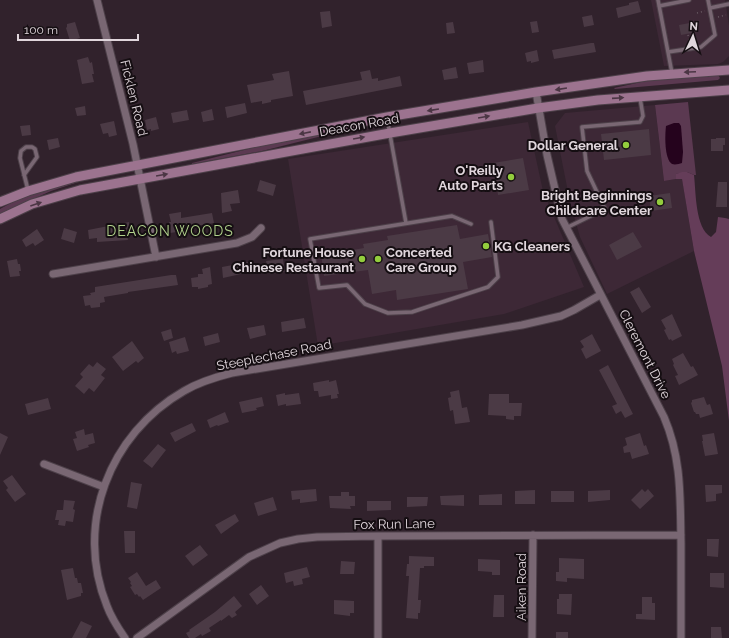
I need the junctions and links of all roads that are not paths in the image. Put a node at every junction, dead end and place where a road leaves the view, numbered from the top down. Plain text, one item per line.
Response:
1 (97, 0) edge
2 (658, 0) edge
3 (689, 0) edge
4 (708, 0) edge
5 (729, 4) edge
6 (659, 6) junction
7 (710, 9) junction
8 (668, 52) junction
9 (729, 70) edge
10 (672, 74) junction
11 (729, 90) edge
12 (536, 92) junction
13 (640, 97) junction
14 (538, 108) junction
15 (387, 117) junction
16 (390, 133) junction
17 (137, 166) junction
18 (24, 175) junction
19 (139, 180) junction
20 (28, 191) junction
21 (0, 202) edge
22 (0, 219) edge
23 (491, 222) dead end
24 (406, 223) junction
25 (471, 224) dead end
26 (261, 228) dead end
27 (566, 228) junction
28 (156, 257) junction
29 (53, 274) dead end
30 (600, 294) junction
31 (44, 464) dead end
32 (104, 488) junction
33 (533, 535) junction
34 (680, 535) junction
35 (378, 536) junction
36 (125, 638) edge
37 (136, 638) edge
38 (378, 638) edge
39 (532, 638) edge
40 (681, 638) edge

1 - 17 street, Ficklen Road
2 - 6 lane
3 - 6 lane
4 - 7 lane
5 - 7 lane
6 - 8 lane
7 - 8 lane
8 - 10 lane
9 -> 10 main road, Deacon Road
10 -> 12 main road, Deacon Road
11 - 13 main road, Deacon Road
12 - 14 street, Cleremont Drive
12 -> 15 main road, Deacon Road
14 -> 13 main road, Deacon Road
13 - 27 lane
16 -> 14 main road, Deacon Road
14 - 27 street, Cleremont Drive
15 - 16 lane
15 -> 17 main road, Deacon Road
19 -> 16 main road, Deacon Road
16 - 24 lane
17 - 19 street, Ficklen Road
17 - 20 main road, Deacon Road
18 - 18 lane
18 - 20 lane
22 -> 19 main road, Deacon Road
19 - 28 street, Ficklen Road
20 - 21 main road, Deacon Road
23 - 24 lane
24 - 25 lane
26 - 28 street
27 - 30 street, Cleremont Drive
28 - 29 street
30 - 32 street, Steeplechase Road
30 - 34 street, Cleremont Drive
31 - 32 street
32 - 36 street, Steeplechase Road
33 - 34 street, Fox Run Lane
33 - 35 street, Fox Run Lane
33 - 39 street, Aiken Road
34 - 40 street, Cleremont Drive
35 - 37 street, Fox Run Lane
35 - 38 street

